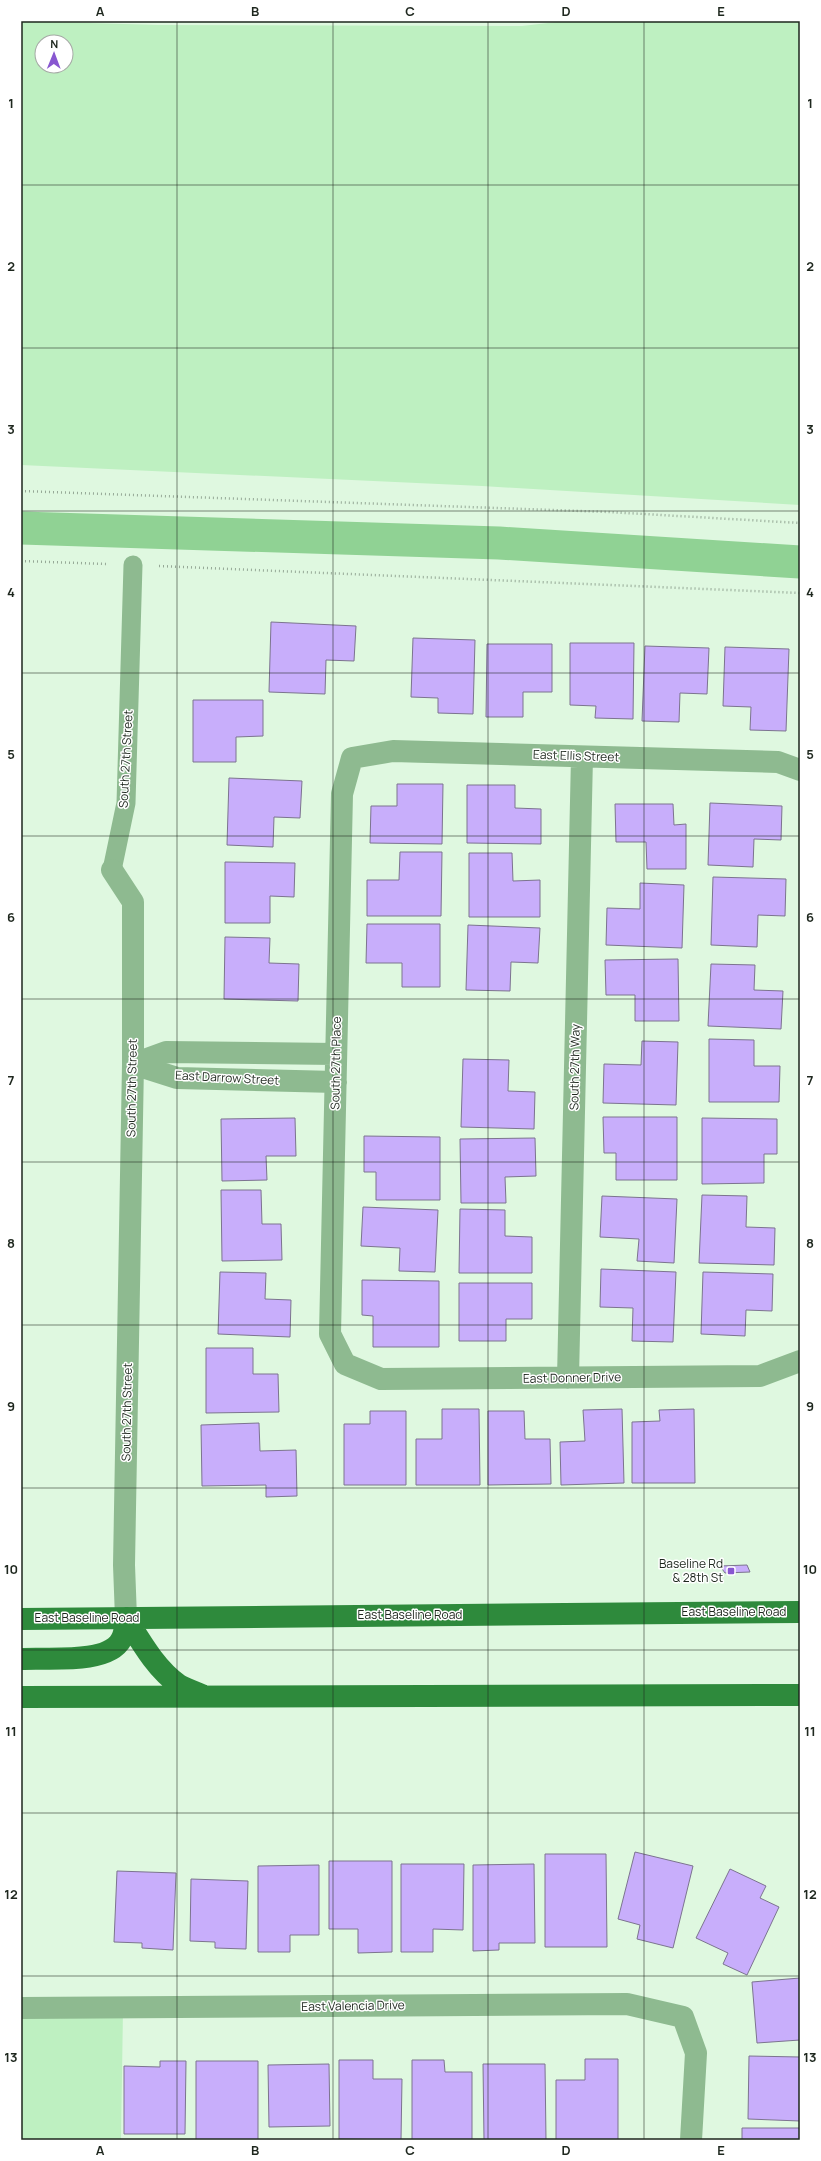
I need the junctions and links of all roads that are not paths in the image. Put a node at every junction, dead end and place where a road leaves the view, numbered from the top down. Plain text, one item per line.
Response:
1 (133, 565) road end
2 (582, 757) junction
3 (352, 758) joint
4 (800, 770) edge
5 (112, 870) joint
6 (251, 1053) junction
7 (336, 1054) junction
8 (133, 1064) junction
9 (251, 1081) junction
10 (336, 1082) junction
11 (800, 1362) edge
12 (345, 1364) joint
13 (568, 1378) junction
14 (800, 1612) edge
15 (126, 1618) junction
16 (21, 1619) edge
17 (21, 1659) edge
18 (800, 1695) edge
19 (21, 1696) edge
20 (207, 1697) junction
21 (21, 2008) edge
22 (691, 2140) edge

1 - 5 lane, South 27th Street
2 - 3 street, East Ellis Street
2 - 4 street, East Ellis Street
2 - 13 street, South 27th Way
3 - 7 street, South 27th Place
5 - 8 street, South 27th Street
6 - 7 street, East Darrow Street
6 - 8 street, East Darrow Street
6 - 9 street
7 - 10 street, South 27th Place
8 - 9 street, East Darrow Street
8 - 15 street, South 27th Street
9 - 10 street, East Darrow Street
10 - 12 street, South 27th Place
11 - 13 street, East Donner Drive
12 - 13 street, East Donner Drive
14 - 15 main road, East Baseline Road
15 - 16 main road, East Baseline Road
15 - 17 main road
15 - 20 main road
18 - 20 main road
19 - 20 main road
21 - 22 street, East Valencia Drive

